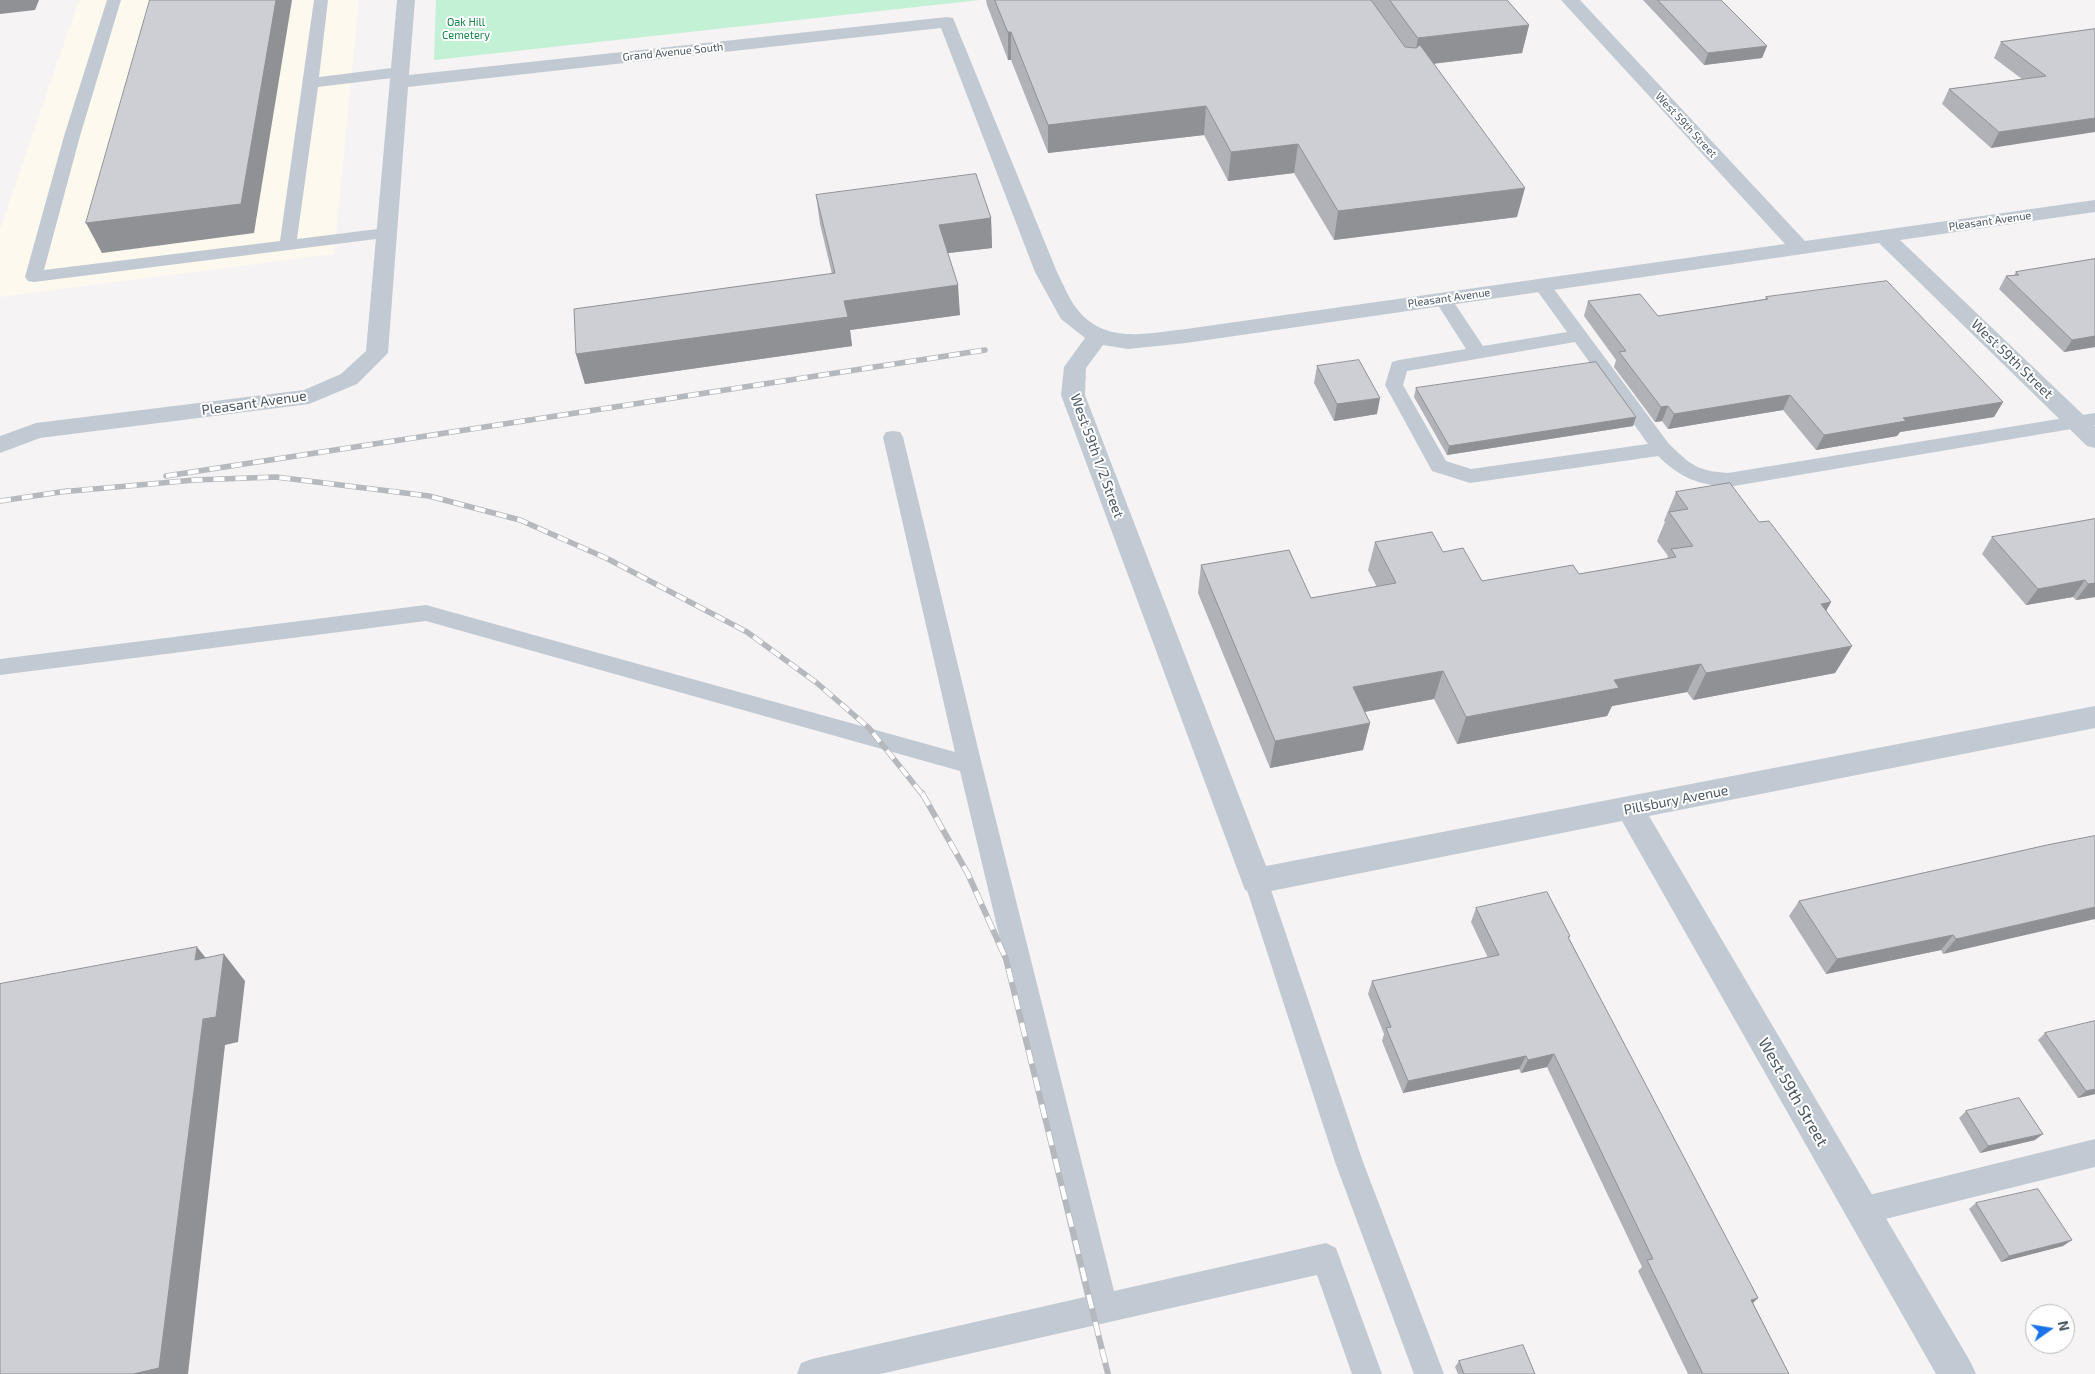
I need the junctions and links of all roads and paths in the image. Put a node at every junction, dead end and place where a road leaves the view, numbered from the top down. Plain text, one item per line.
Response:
1 (114, 0) edge
2 (321, 0) edge
3 (406, 0) edge
4 (1570, 0) edge
5 (400, 77) junction
6 (311, 83) junction
7 (2095, 206) edge
8 (386, 233) junction
9 (1886, 237) junction
10 (288, 245) junction
11 (1802, 249) junction
12 (1542, 285) junction
13 (1443, 299) junction
14 (1579, 336) junction
15 (1097, 337) junction
16 (1478, 352) junction
17 (2086, 420) edge
18 (893, 437) dead end
19 (2095, 440) edge
20 (0, 445) edge
21 (1662, 449) junction
22 (0, 667) edge
23 (2095, 717) edge
24 (970, 765) junction
25 (1630, 809) junction
26 (1256, 881) junction
27 (2095, 1154) edge
28 (1862, 1211) junction
29 (1103, 1308) junction
30 (812, 1374) edge
31 (1367, 1374) edge
32 (1429, 1374) edge
33 (1957, 1374) edge

1 - 10 lane
2 - 6 lane
3 - 5 street, Pleasant Avenue
4 - 11 street, West 59th Street
5 - 6 lane
5 - 8 street, Pleasant Avenue
5 - 15 street, Grand Avenue South
6 - 10 lane
7 - 9 street, Pleasant Avenue
8 - 10 lane
8 - 20 street, Pleasant Avenue
9 - 11 street, Pleasant Avenue
9 - 17 street, West 59th Street
11 - 12 street, Pleasant Avenue
12 - 13 street, Pleasant Avenue
12 - 14 lane
13 - 15 street, Pleasant Avenue
13 - 16 lane
14 - 16 lane
14 - 21 lane
15 - 26 street, West 59th 1/2 Street
16 - 21 lane
17 - 19 street, West 59th Street
17 - 21 lane
18 - 24 lane
22 - 24 lane
23 - 25 street, Pillsbury Avenue
24 - 29 lane
25 - 26 street, Pillsbury Avenue
25 - 28 street, West 59th Street
26 - 32 lane
27 - 28 lane
28 - 33 street, West 59th Street
29 - 30 lane
29 - 31 lane

